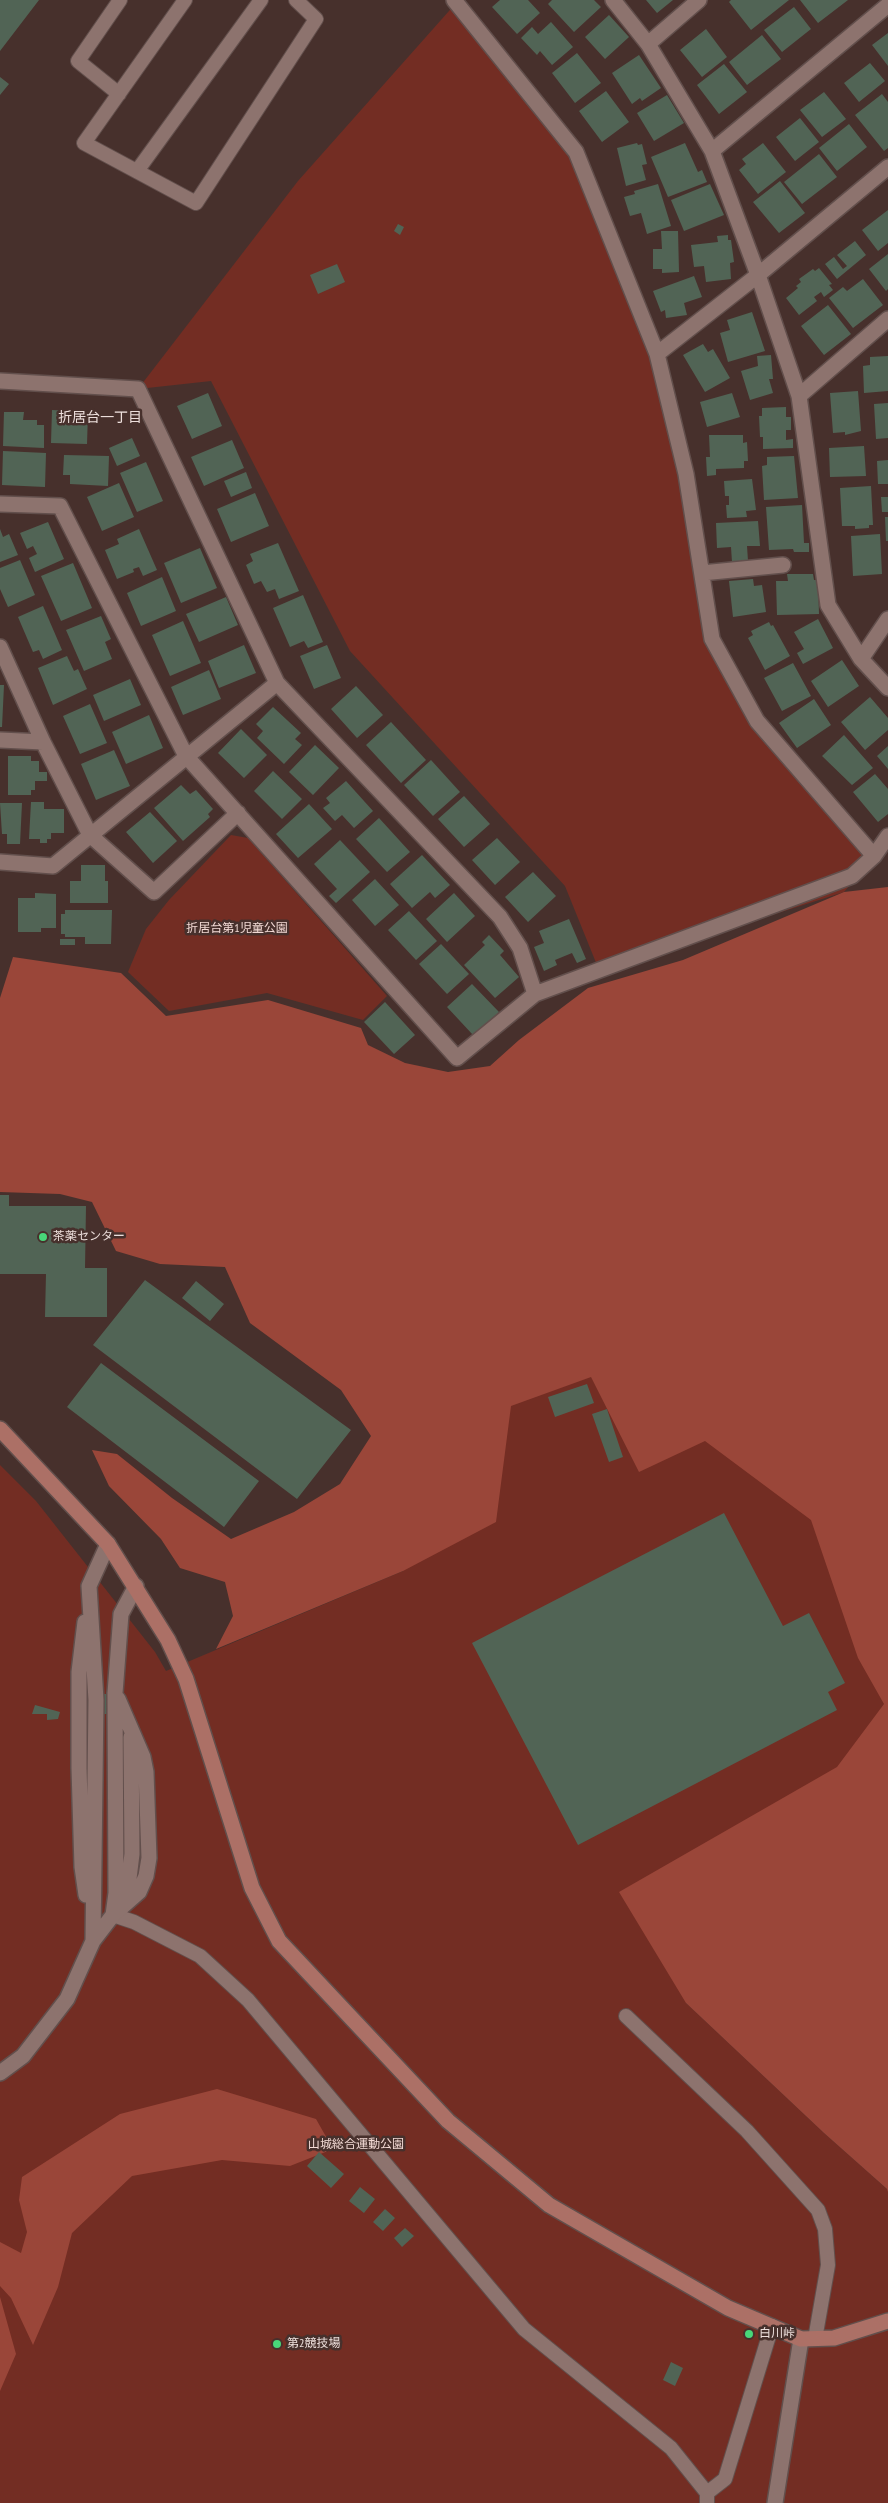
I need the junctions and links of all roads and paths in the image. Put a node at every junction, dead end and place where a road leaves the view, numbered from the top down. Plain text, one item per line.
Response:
1 (120, 0) edge
2 (184, 0) edge
3 (261, 0) edge
4 (296, 0) edge
5 (613, 0) edge
6 (699, 0) edge
7 (456, 1) edge
8 (888, 4) edge
9 (648, 44) junction
10 (118, 94) junction
11 (712, 151) junction
12 (888, 167) edge
13 (137, 171) junction
14 (758, 275) junction
15 (888, 319) edge
16 (657, 354) junction
17 (0, 381) edge
18 (799, 396) junction
19 (0, 504) edge
20 (783, 565) dead end
21 (702, 573) junction
22 (888, 619) edge
23 (0, 647) edge
24 (861, 659) junction
25 (277, 683) junction
26 (888, 688) edge
27 (0, 740) edge
28 (43, 742) junction
29 (186, 756) junction
30 (238, 813) junction
31 (90, 835) junction
32 (888, 836) edge
33 (874, 856) junction
34 (0, 862) edge
35 (535, 994) junction
36 (0, 1429) edge
37 (108, 1544) junction
38 (136, 1586) junction
39 (115, 1693) junction
40 (113, 1915) junction
41 (134, 1922) junction
42 (93, 1941) junction
43 (626, 2016) dead end
44 (0, 2073) edge
45 (888, 2321) edge
46 (772, 2326) junction
47 (808, 2339) junction
48 (707, 2498) edge
49 (775, 2503) edge

1 - 10 lane
2 - 10 lane
3 - 13 lane
4 - 13 lane
5 - 9 street
6 - 9 street
7 - 16 street
8 - 11 street
9 - 11 street
10 - 13 lane
11 - 14 street
12 - 14 street
14 - 16 street
14 - 18 street
15 - 18 street
16 - 21 street
17 - 25 street
18 - 24 street
19 - 29 street
20 - 21 street
21 - 33 street
22 - 24 street
23 - 28 street
24 - 26 street
25 - 29 street
25 - 35 street
27 - 28 street
28 - 31 street
29 - 30 street
29 - 31 street
30 - 31 street
30 - 35 street
31 - 34 street
32 - 33 street
33 - 35 street
36 - 37 street
37 - 38 street
37 - 42 street
38 - 39 street
38 - 46 street
39 - 40 street
39 - 40 street
40 - 41 lane
40 - 42 street
41 - 42 lane
41 - 48 lane
42 - 44 street
43 - 47 lane
45 - 47 street
46 - 47 street
46 - 48 lane
47 - 49 street

